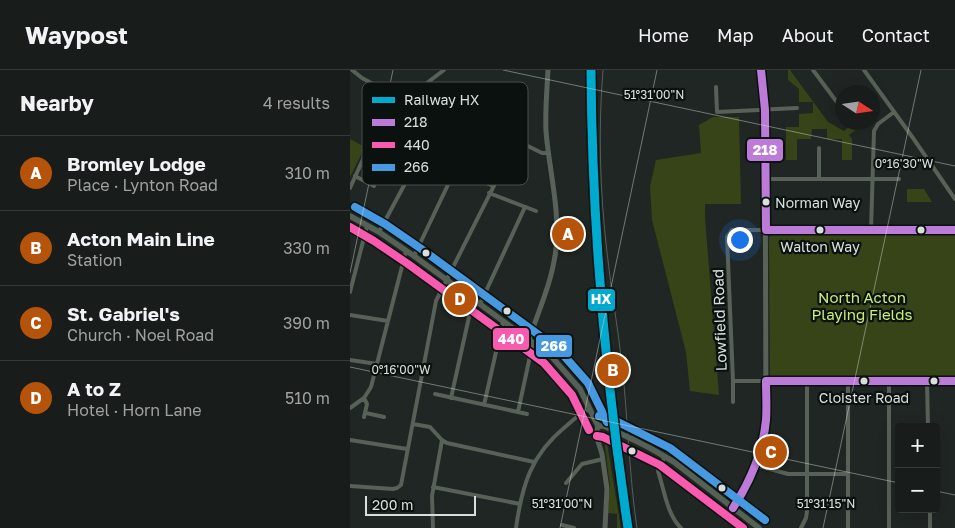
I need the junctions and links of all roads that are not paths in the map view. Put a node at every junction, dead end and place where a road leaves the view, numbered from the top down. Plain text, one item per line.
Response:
1 (352, 70) edge
2 (444, 70) edge
3 (548, 70) edge
4 (761, 70) edge
5 (813, 70) edge
6 (864, 70) edge
7 (371, 82) edge
8 (428, 82) edge
9 (716, 87) dead end
10 (835, 100) edge
11 (797, 108) dead end
12 (764, 110) junction
13 (894, 112) junction
14 (528, 146) edge
15 (819, 148) dead end
16 (549, 152) junction
17 (362, 162) edge
18 (355, 176) junction
19 (765, 179) junction
20 (819, 179) junction
21 (872, 179) junction
22 (899, 179) dead end
23 (362, 180) edge
24 (404, 185) edge
25 (448, 185) edge
26 (493, 186) edge
27 (350, 188) edge
28 (489, 193) junction
29 (955, 199) edge
30 (525, 206) junction
31 (536, 211) dead end
32 (350, 216) edge
33 (367, 226) junction
34 (766, 230) junction
35 (871, 230) junction
36 (955, 230) edge
37 (379, 232) junction
38 (406, 250) junction
39 (414, 256) junction
40 (447, 280) junction
41 (350, 292) edge
42 (473, 299) junction
43 (480, 305) junction
44 (350, 315) edge
45 (388, 321) junction
46 (503, 321) junction
47 (531, 341) junction
48 (350, 360) edge
49 (377, 364) junction
50 (766, 381) junction
51 (807, 381) junction
52 (927, 381) junction
53 (955, 381) edge
54 (733, 382) junction
55 (848, 382) junction
56 (888, 382) junction
57 (435, 394) dead end
58 (364, 398) junction
59 (450, 398) junction
60 (733, 402) dead end
61 (484, 405) junction
62 (350, 408) edge
63 (590, 409) junction
64 (518, 412) junction
65 (527, 414) dead end
66 (384, 417) dead end
67 (928, 423) edge
68 (413, 424) junction
69 (601, 426) junction
70 (350, 440) edge
71 (442, 440) junction
72 (407, 449) junction
73 (665, 456) junction
74 (602, 459) junction
75 (534, 462) junction
76 (755, 465) junction
77 (807, 474) junction
78 (848, 474) junction
79 (566, 483) dead end
80 (350, 486) edge
81 (433, 487) junction
82 (520, 504) junction
83 (734, 508) junction
84 (930, 513) edge
85 (562, 524) dead end
86 (433, 528) edge
87 (516, 528) edge
88 (574, 528) edge
89 (605, 528) edge
90 (681, 528) edge
91 (759, 528) edge
92 (801, 528) edge
93 (848, 528) edge
94 (889, 528) edge
95 (930, 528) edge

1 - 7 street
2 - 8 street
3 - 16 street
4 - 12 street
5 - 10 street
6 - 13 street
9 - 12 street
11 - 12 street
12 - 19 street
13 - 21 street
13 - 29 street
14 - 16 street
15 - 20 street
16 - 47 street
17 - 18 street
18 - 23 street
18 - 27 street
19 - 20 street
19 - 34 street
20 - 21 street
21 - 22 street
21 - 35 street
24 - 37 street
25 - 39 street
26 - 28 street
28 - 30 street
28 - 40 street
30 - 31 street
30 - 43 street
32 - 33 main road
33 - 37 main road
33 - 41 street
34 - 35 street
34 - 50 street
34 - 54 street, Lowfield Road
35 - 36 street
37 - 38 main road
38 - 39 main road
38 - 45 street
39 - 40 main road
40 - 42 main road
40 - 68 street
42 - 43 main road
42 - 59 street
43 - 46 main road
44 - 45 street
45 - 49 street
46 - 47 main road
46 - 61 street
47 - 63 main road
47 - 64 street
48 - 49 street
49 - 58 street
50 - 51 street, Lowfield Road
50 - 54 street, Lowfield Road
50 - 76 street
51 - 55 street, Lowfield Road
51 - 77 street
52 - 53 street, Lowfield Road
52 - 56 street, Lowfield Road
52 - 67 street
54 - 60 street
55 - 56 street, Lowfield Road
55 - 78 street
56 - 94 street
57 - 59 street
58 - 62 street
58 - 66 street
59 - 61 street
61 - 64 street
63 - 69 main road
63 - 75 street
64 - 65 street
68 - 71 street
68 - 72 street
69 - 73 main road, bridge
69 - 74 street
70 - 72 street
71 - 75 street
71 - 81 street
72 - 80 street
73 - 83 main road
73 - 90 street
74 - 79 street
74 - 89 street
75 - 82 street
76 - 77 street
76 - 83 street
77 - 78 street
77 - 92 street
78 - 93 street
81 - 82 street
81 - 86 street
82 - 87 street
83 - 91 main road
84 - 95 street
85 - 88 street

